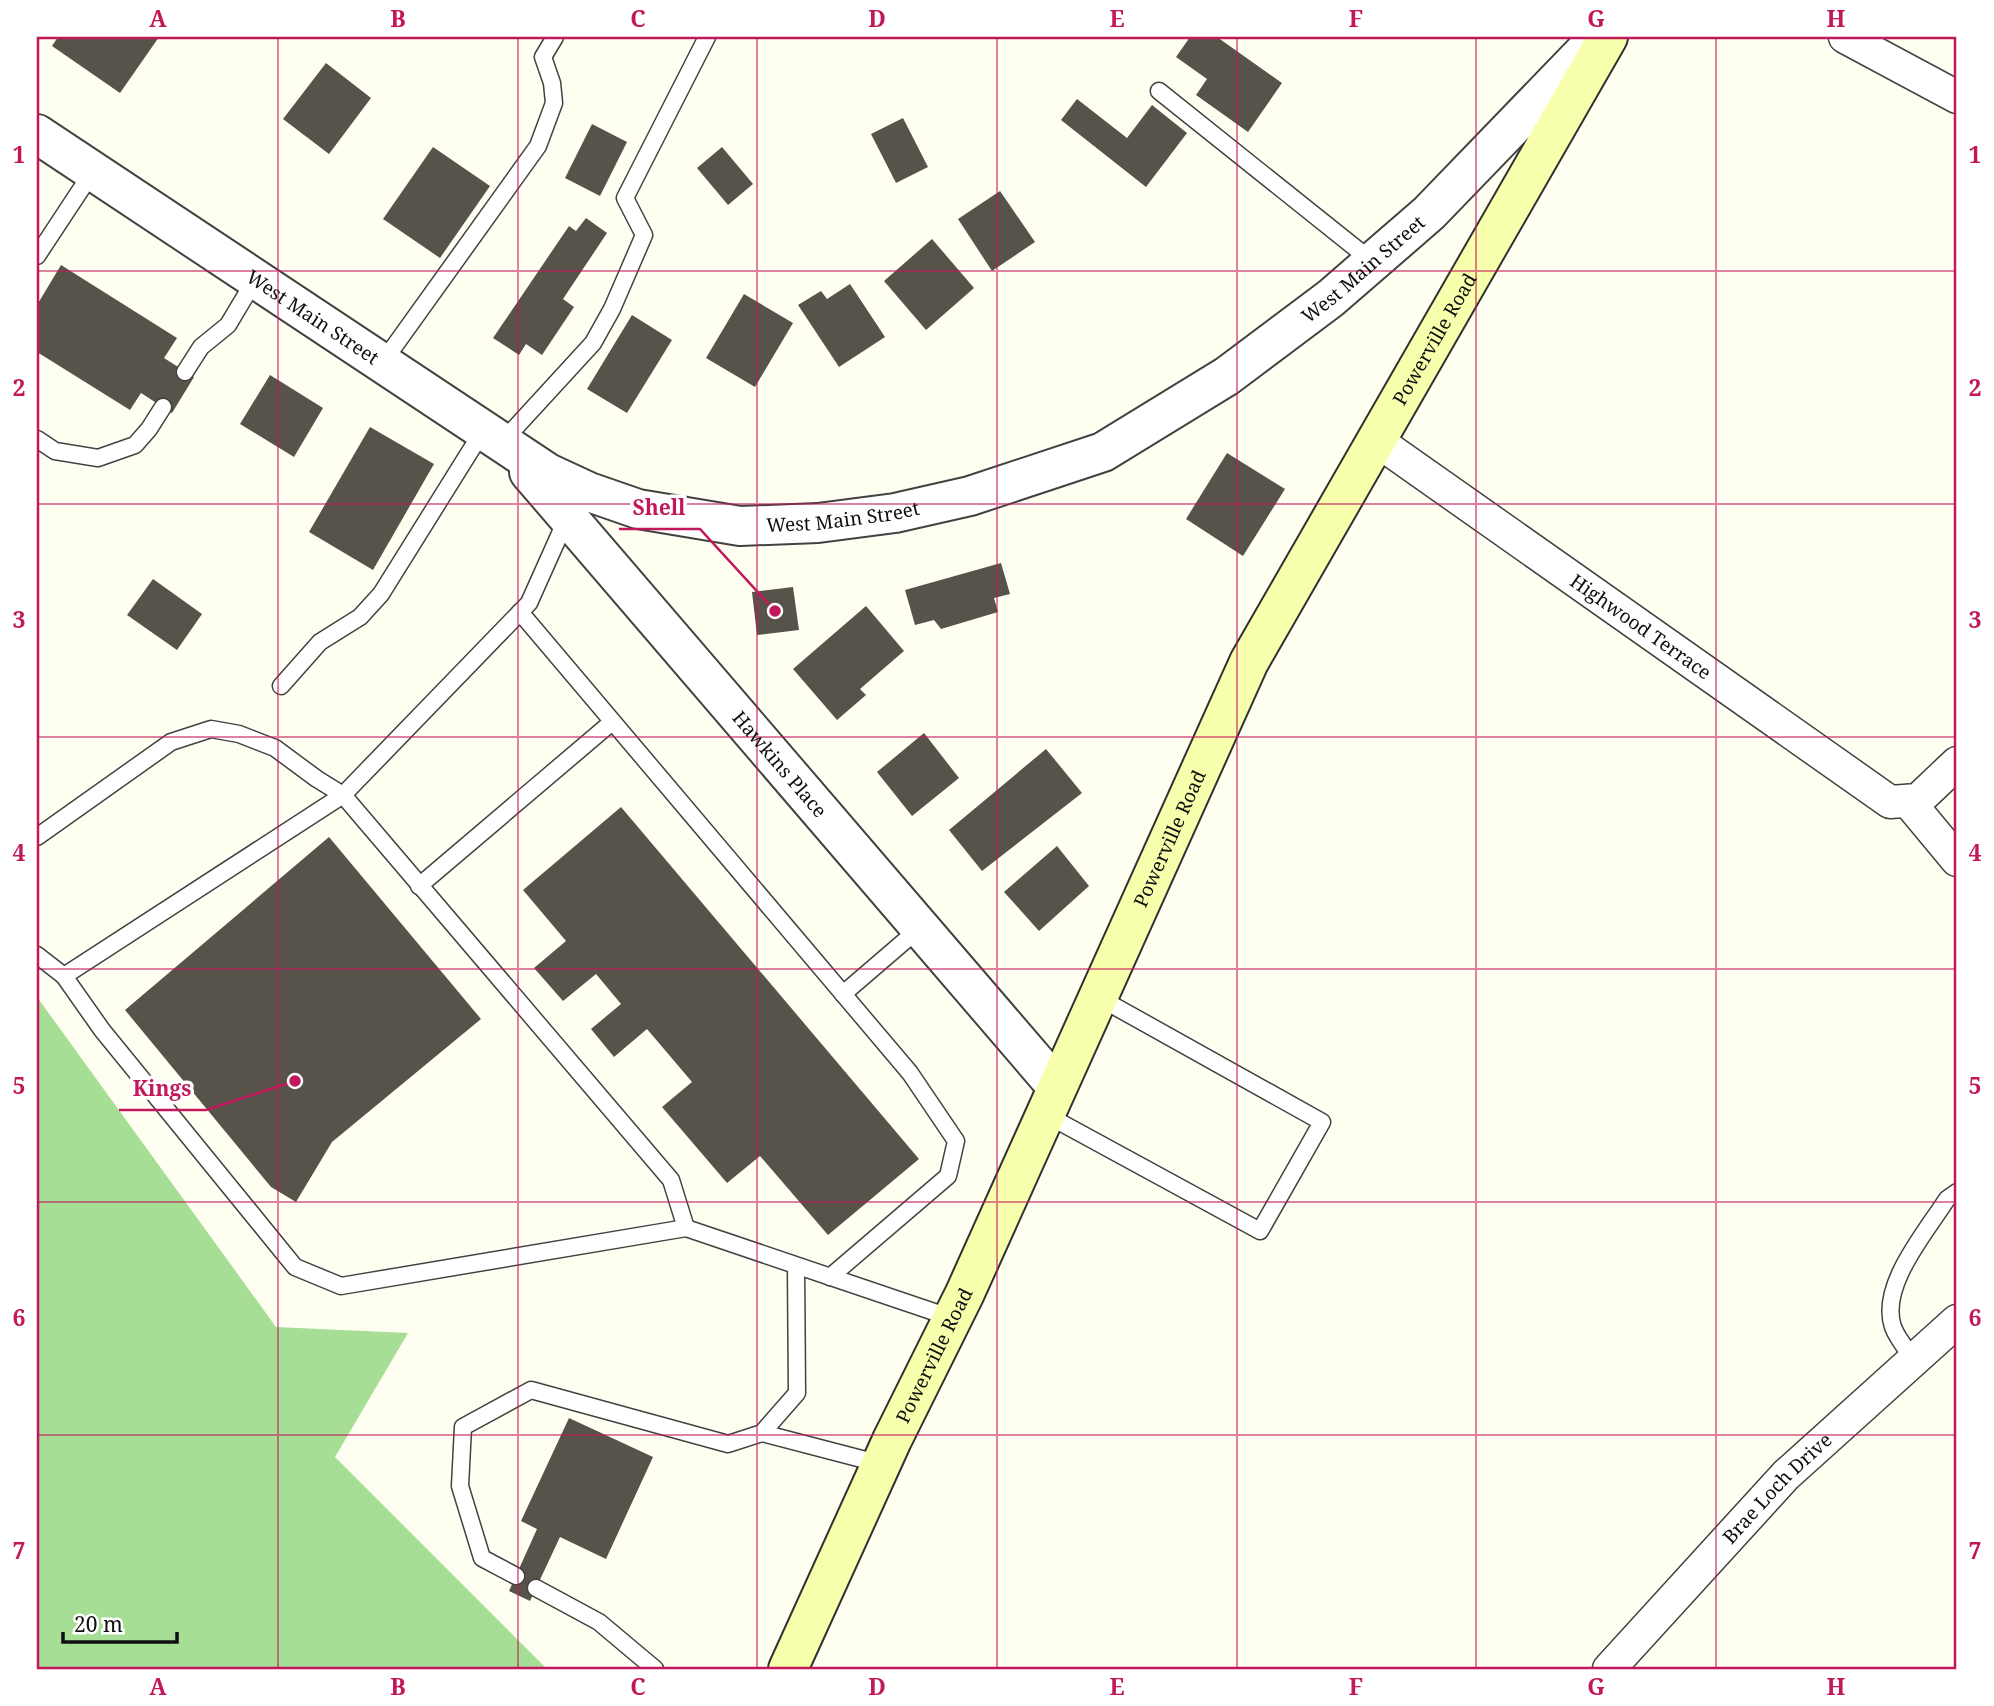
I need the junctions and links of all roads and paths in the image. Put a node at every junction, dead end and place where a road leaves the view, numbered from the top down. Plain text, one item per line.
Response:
1 (555, 37) edge
2 (707, 37) edge
3 (1599, 37) edge
4 (1608, 37) edge
5 (1845, 37) edge
6 (1159, 91) dead end
7 (1957, 97) edge
8 (37, 134) edge
9 (93, 171) junction
10 (37, 256) edge
11 (1373, 262) junction
12 (256, 278) junction
13 (383, 362) junction
14 (185, 372) dead end
15 (163, 407) dead end
16 (494, 435) junction
17 (37, 439) edge
18 (1376, 440) junction
19 (568, 516) junction
20 (520, 612) junction
21 (281, 686) dead end
22 (612, 722) junction
23 (1957, 763) edge
24 (342, 795) junction
25 (1908, 801) junction
26 (37, 837) edge
27 (1957, 860) edge
28 (419, 886) junction
29 (921, 926) junction
30 (37, 955) edge
31 (64, 976) junction
32 (843, 994) junction
33 (1098, 997) junction
34 (1051, 1100) junction
35 (1957, 1192) edge
36 (686, 1228) junction
37 (796, 1266) junction
38 (830, 1277) junction
39 (953, 1318) junction
40 (1957, 1321) edge
41 (1914, 1360) junction
42 (762, 1433) junction
43 (881, 1464) junction
44 (516, 1576) dead end
45 (536, 1588) dead end
46 (655, 1669) edge
47 (788, 1669) edge
48 (1609, 1669) edge

1 - 13 lane
2 - 16 lane
3 - 11 street, West Main Street
4 - 18 main road, Powerville Road
5 - 7 street
6 - 11 lane
8 - 9 street, West Main Street
9 - 10 lane
9 - 12 street, West Main Street
11 - 16 street, West Main Street
12 - 13 street, West Main Street
12 - 14 lane
13 - 16 street, West Main Street
15 - 17 lane
16 - 19 street, Hawkins Place
16 - 21 lane
18 - 25 street, Highwood Terrace
18 - 33 main road, Powerville Road
19 - 20 lane
19 - 29 street, Hawkins Place
20 - 22 lane
20 - 24 lane
22 - 28 lane
22 - 32 lane
23 - 25 street
24 - 26 lane
24 - 28 lane
24 - 31 lane
25 - 27 street
28 - 36 lane
29 - 32 lane
29 - 34 street, Hawkins Place
30 - 31 lane
31 - 36 lane
32 - 38 lane
33 - 34 main road, Powerville Road
33 - 34 lane
34 - 39 main road, Powerville Road
35 - 41 lane
36 - 37 lane
37 - 38 lane
37 - 42 lane
38 - 39 lane
39 - 43 main road, Powerville Road
40 - 41 street, Brae Loch Drive
41 - 48 street, Brae Loch Drive
42 - 43 lane
42 - 44 lane
43 - 47 main road, Powerville Road
45 - 46 lane

